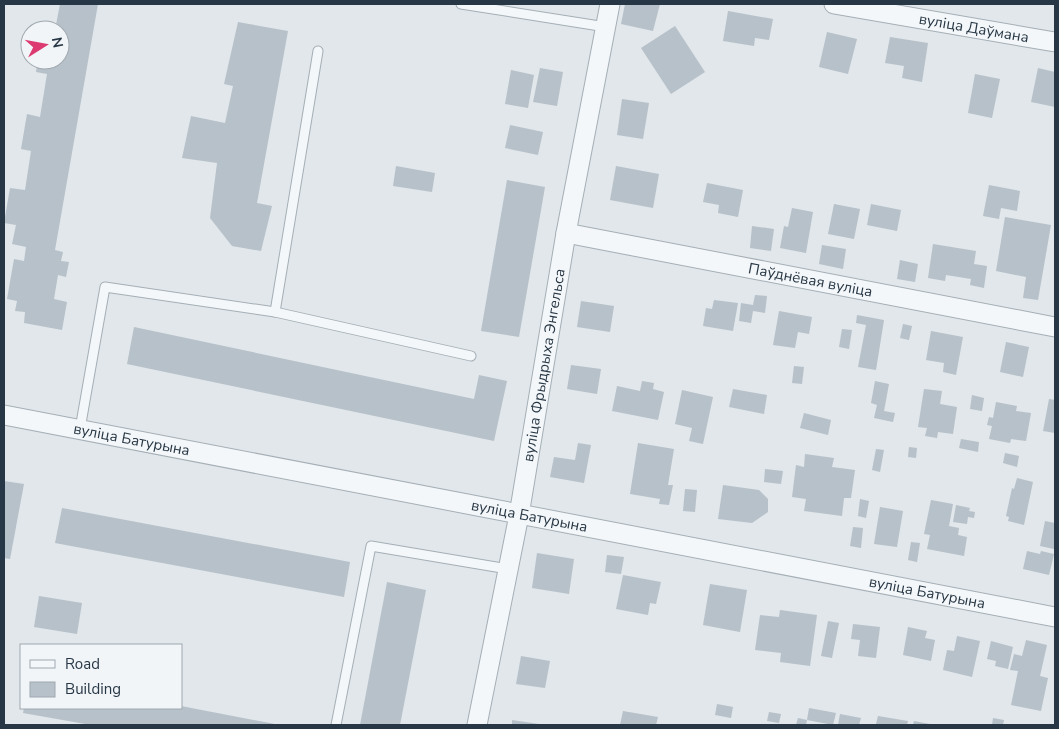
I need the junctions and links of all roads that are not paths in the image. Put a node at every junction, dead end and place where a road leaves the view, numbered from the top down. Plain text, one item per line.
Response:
1 (461, 4) edge
2 (610, 4) edge
3 (834, 4) edge
4 (606, 27) junction
5 (1055, 42) edge
6 (318, 51) dead end
7 (566, 233) junction
8 (275, 312) junction
9 (1055, 327) edge
10 (471, 356) dead end
11 (4, 415) edge
12 (80, 429) junction
13 (519, 515) junction
14 (508, 569) junction
15 (1055, 617) edge
16 (336, 725) edge
17 (477, 725) edge

1 - 4 lane
2 - 4 street, вуліца Фрыдрыха Энгельса
3 - 5 street, вуліца Даўмана
4 - 7 street, вуліца Фрыдрыха Энгельса
6 - 8 lane
7 - 9 street, Паўднёвая вуліца
7 - 13 street, вуліца Фрыдрыха Энгельса
8 - 10 lane
8 - 12 lane
11 - 12 street, вуліца Батурына
12 - 13 street, вуліца Батурына
13 - 14 street, вуліца Фрыдрыха Энгельса
13 - 15 street, вуліца Батурына
14 - 16 lane
14 - 17 street, вуліца Фрыдрыха Энгельса

